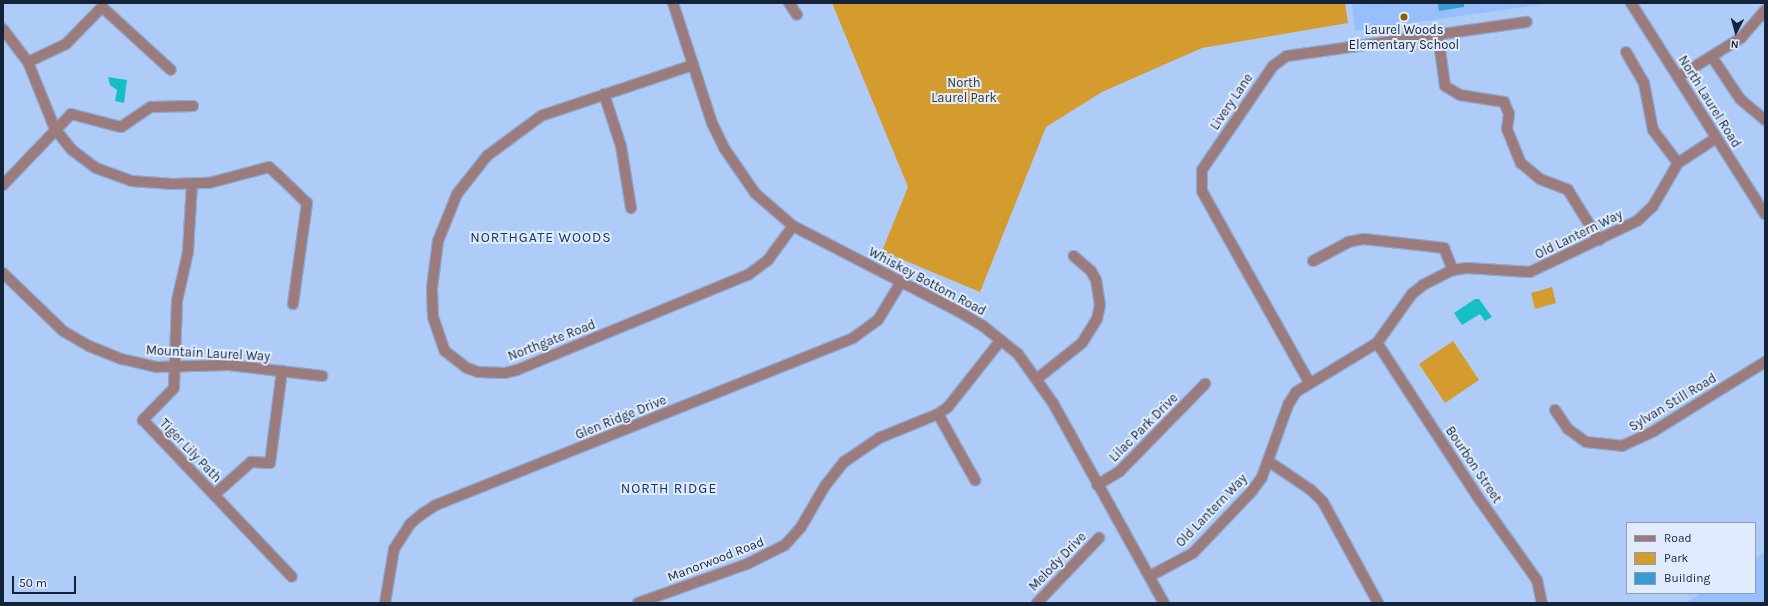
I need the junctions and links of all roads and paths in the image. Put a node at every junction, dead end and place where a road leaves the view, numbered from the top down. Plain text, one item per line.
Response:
1 (673, 3) edge
2 (789, 3) edge
3 (1631, 3) edge
4 (1765, 10) edge
5 (797, 15) dead end
6 (1527, 22) dead end
7 (3, 29) edge
8 (1438, 35) junction
9 (1626, 52) dead end
10 (1712, 57) junction
11 (28, 62) junction
12 (693, 65) junction
13 (171, 70) dead end
14 (1678, 77) junction
15 (604, 94) junction
16 (193, 106) dead end
17 (1765, 120) edge
18 (55, 129) junction
19 (1716, 138) junction
20 (1678, 163) junction
21 (192, 184) junction
22 (3, 185) edge
23 (630, 208) dead end
24 (1765, 214) edge
25 (793, 226) junction
26 (1599, 240) junction
27 (1074, 256) dead end
28 (1313, 261) dead end
29 (1453, 270) junction
30 (3, 272) edge
31 (901, 282) junction
32 (292, 304) dead end
33 (1001, 340) junction
34 (1377, 343) junction
35 (1765, 362) edge
36 (175, 368) junction
37 (282, 371) junction
38 (322, 376) dead end
39 (1038, 378) junction
40 (1309, 382) junction
41 (1205, 384) dead end
42 (1555, 410) dead end
43 (938, 414) junction
44 (1268, 461) junction
45 (975, 480) dead end
46 (1098, 485) junction
47 (214, 495) junction
48 (1099, 538) dead end
49 (1150, 576) junction
50 (292, 577) dead end
51 (385, 603) edge
52 (638, 603) edge
53 (1037, 603) edge
54 (1164, 603) edge
55 (1378, 603) edge
56 (1542, 603) edge

1 - 12 street, Whiskey Bottom Road
2 - 5 street
3 - 14 street, North Laurel Road
4 - 10 street
6 - 8 street, Livery Lane
7 - 11 street
8 - 26 street
8 - 40 street, Livery Lane
9 - 20 street
10 - 14 street
10 - 17 street
11 - 13 street
11 - 18 street
12 - 15 street, Northgate Road
12 - 25 street, Whiskey Bottom Road
14 - 19 street, North Laurel Road
15 - 23 street
15 - 25 street, Northgate Road
16 - 18 street
18 - 21 street
18 - 22 street
19 - 20 street, Old Lantern Way
19 - 24 street, North Laurel Road
20 - 26 street, Old Lantern Way
21 - 32 street
21 - 36 street, Tiger Lily Path
25 - 31 street, Whiskey Bottom Road
26 - 29 street, Old Lantern Way
27 - 39 street
28 - 29 street
29 - 34 street, Old Lantern Way
30 - 36 street, Mountain Laurel Way
31 - 33 street, Whiskey Bottom Road
31 - 51 street, Glen Ridge Drive
33 - 39 street, Whiskey Bottom Road
33 - 43 street, Manorwood Road
34 - 40 street, Old Lantern Way
34 - 56 street, Bourbon Street
35 - 42 street, Sylvan Still Road
36 - 37 street, Mountain Laurel Way
36 - 47 street, Tiger Lily Path
37 - 38 street, Mountain Laurel Way
37 - 47 street
39 - 46 street, Whiskey Bottom Road
40 - 44 street, Old Lantern Way
41 - 46 street, Lilac Park Drive
43 - 45 street
43 - 52 street, Manorwood Road
44 - 49 street, Old Lantern Way
44 - 55 street
46 - 49 street, Whiskey Bottom Road
47 - 50 street, Tiger Lily Path
48 - 53 street, Melody Drive
49 - 54 street, Whiskey Bottom Road

